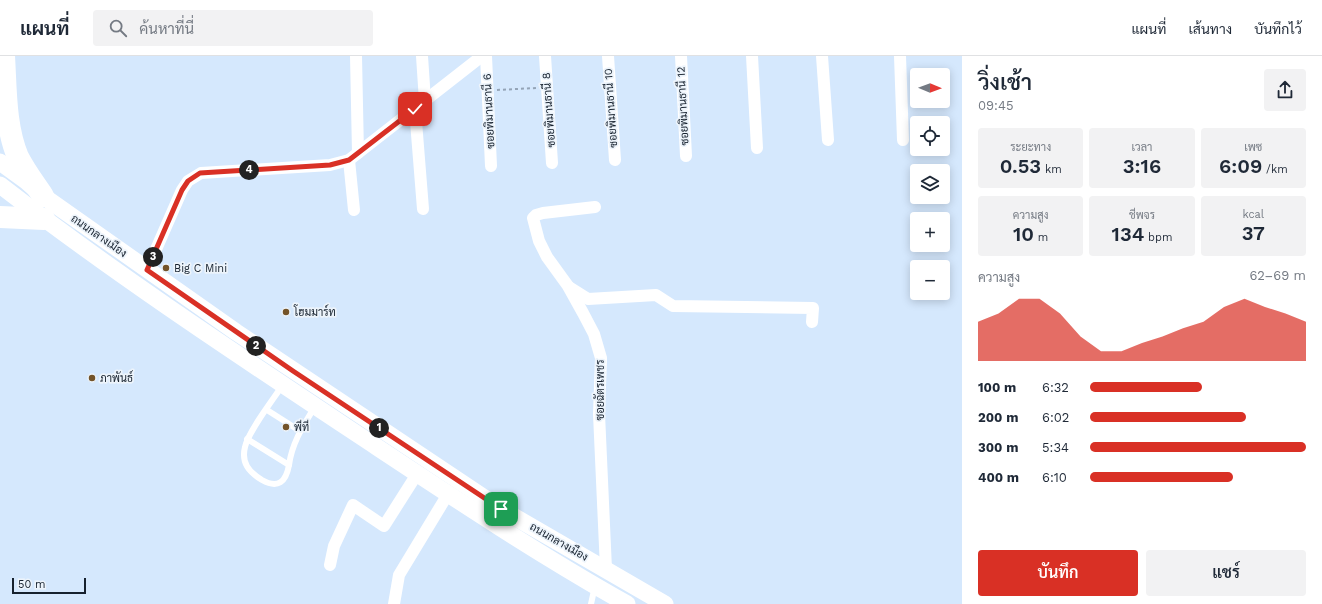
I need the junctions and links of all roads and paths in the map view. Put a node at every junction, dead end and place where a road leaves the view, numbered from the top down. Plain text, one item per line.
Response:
1 (3, 56) edge
2 (356, 56) edge
3 (422, 56) edge
4 (482, 56) edge
5 (486, 56) edge
6 (545, 56) edge
7 (608, 56) edge
8 (681, 56) edge
9 (752, 56) edge
10 (822, 56) edge
11 (900, 56) edge
12 (0, 63) edge
13 (547, 87) junction
14 (488, 90) junction
15 (425, 101) junction
16 (415, 109) junction
17 (828, 140) dead end
18 (903, 140) dead end
19 (757, 148) dead end
20 (686, 156) dead end
21 (354, 157) junction
22 (615, 160) dead end
23 (0, 162) edge
24 (552, 163) dead end
25 (491, 166) dead end
26 (0, 185) edge
27 (43, 196) junction
28 (595, 207) dead end
29 (423, 208) dead end
30 (354, 210) dead end
31 (0, 217) edge
32 (44, 219) junction
33 (147, 270) junction
34 (568, 286) junction
35 (812, 322) dead end
36 (293, 371) junction
37 (283, 385) junction
38 (315, 406) junction
39 (267, 410) junction
40 (300, 431) junction
41 (247, 439) junction
42 (289, 465) junction
43 (417, 474) junction
44 (448, 494) junction
45 (330, 565) dead end
46 (606, 569) junction
47 (595, 586) junction
48 (394, 604) edge
49 (591, 604) edge
50 (627, 604) edge
51 (665, 604) edge

1 - 12 highway
1 - 27 highway
2 - 21 street
3 - 15 street
4 - 15 street
5 - 14 street, ซอยพิมานธานี 6
6 - 13 street, ซอยพิมานธานี 8
7 - 22 street, ซอยพิมานธานี 10
8 - 20 street, ซอยพิมานธานี 12
9 - 19 street
10 - 17 street
11 - 18 street
13 - 14 path
13 - 24 street, ซอยพิมานธานี 8
14 - 25 street, ซอยพิมานธานี 6
15 - 16 street
16 - 21 street
16 - 29 street
21 - 30 street
21 - 33 street
23 - 27 main road, ถนนกลางเมือง
26 - 32 main road, ถนนกลางเมือง
27 - 33 main road, ถนนกลางเมือง
28 - 34 street, ซอยฉัตรเพชร
31 - 32 highway
32 - 37 main road, ถนนกลางเมือง
33 - 36 main road, ถนนกลางเมือง
34 - 35 street
34 - 46 street, ซอยฉัตรเพชร
36 - 37 main road
36 - 46 main road, ถนนกลางเมือง
37 - 38 main road, ถนนกลางเมือง
37 - 39 lane
38 - 40 lane
38 - 43 main road, ถนนกลางเมือง
39 - 40 lane
39 - 41 lane
40 - 42 lane
41 - 42 lane
41 - 42 lane
43 - 44 main road, ถนนกลางเมือง
43 - 45 street
44 - 47 main road, ถนนกลางเมือง
44 - 48 street
46 - 51 main road, ถนนกลางเมือง
47 - 49 lane
47 - 50 main road, ถนนกลางเมือง

